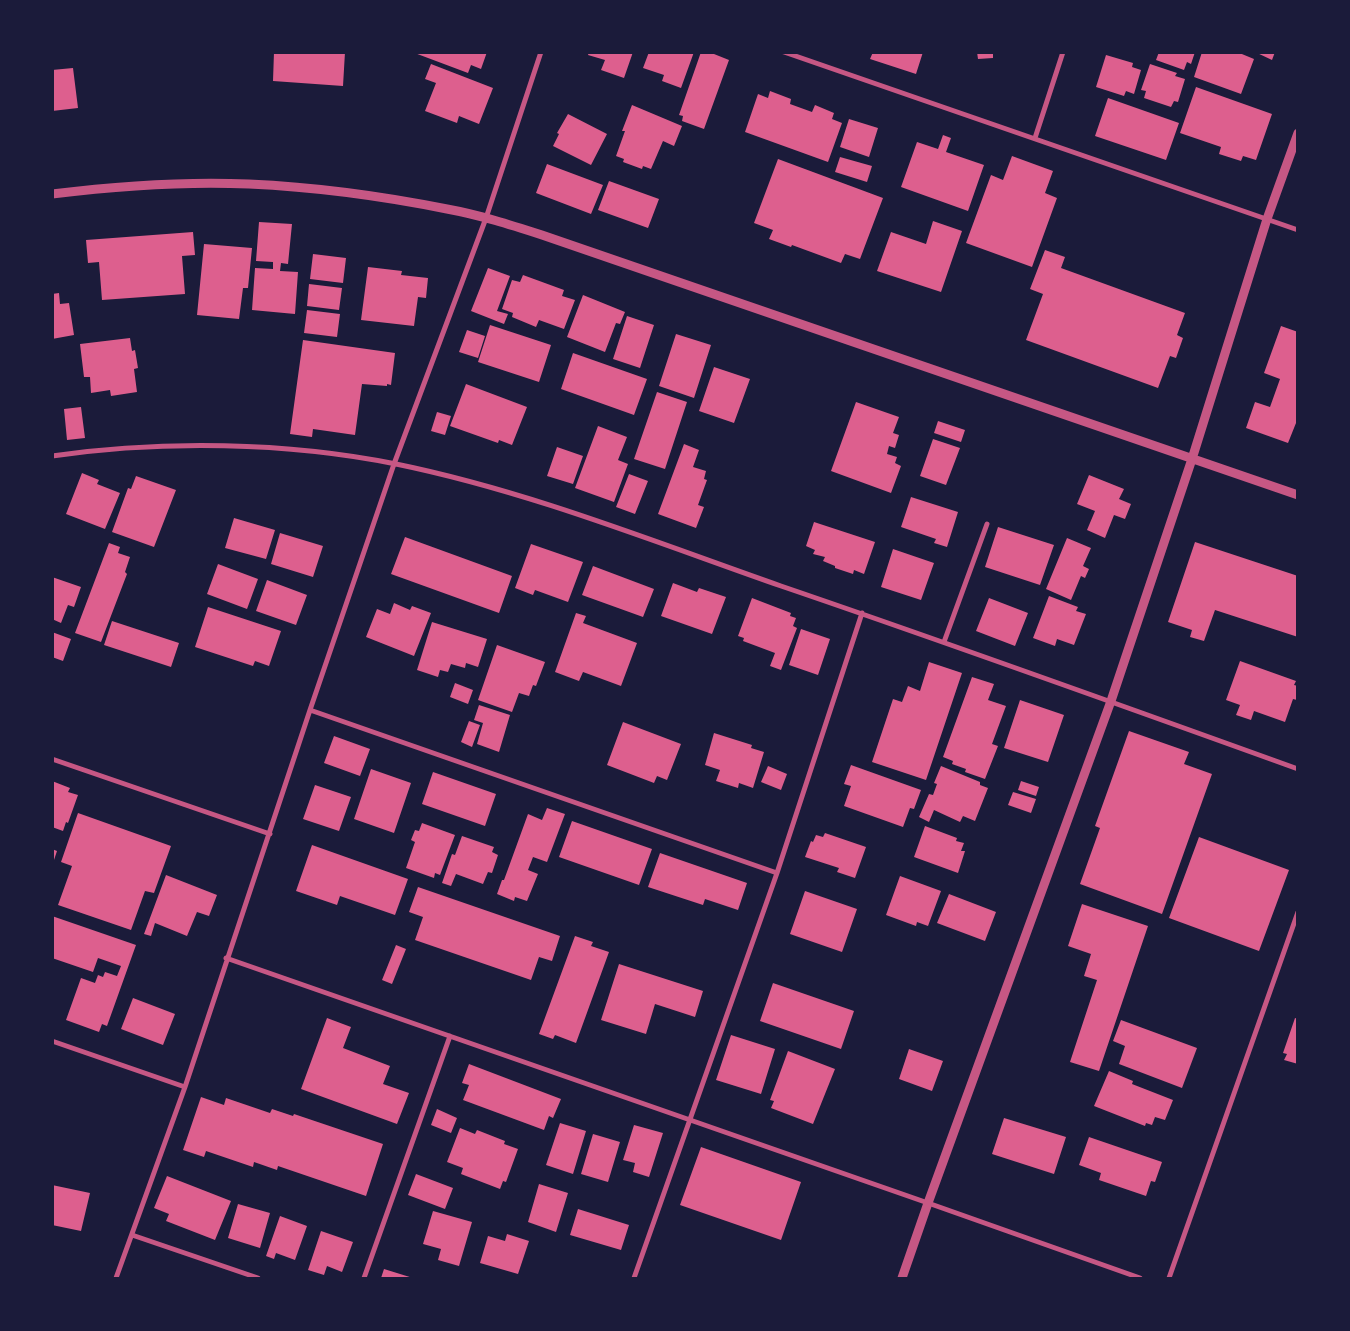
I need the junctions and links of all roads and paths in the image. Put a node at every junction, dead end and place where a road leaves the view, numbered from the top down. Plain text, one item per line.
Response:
1 (541, 52) edge
2 (784, 52) edge
3 (1063, 52) edge
4 (1298, 133) edge
5 (1036, 138) junction
6 (52, 194) edge
7 (486, 218) junction
8 (1267, 219) junction
9 (1298, 230) edge
10 (52, 456) edge
11 (1192, 459) junction
12 (394, 464) junction
13 (1298, 496) edge
14 (986, 524) dead end
15 (862, 613) junction
16 (944, 642) junction
17 (1111, 701) junction
18 (310, 710) junction
19 (52, 759) edge
20 (1298, 769) edge
21 (270, 834) junction
22 (777, 873) junction
23 (1298, 912) edge
24 (226, 958) junction
25 (450, 1036) junction
26 (52, 1041) edge
27 (185, 1087) junction
28 (691, 1120) junction
29 (928, 1202) junction
30 (132, 1235) junction
31 (116, 1278) edge
32 (258, 1278) edge
33 (364, 1278) edge
34 (634, 1278) edge
35 (902, 1278) edge
36 (1140, 1278) edge
37 (1169, 1278) edge

1 - 7 street
2 - 5 street
3 - 5 street
4 - 8 street
5 - 8 street
6 - 7 street
7 - 11 street
7 - 12 street
8 - 9 street
8 - 11 street
10 - 12 street
11 - 13 street
11 - 17 street
12 - 15 street
12 - 18 street
14 - 16 street
15 - 16 street
15 - 22 street
16 - 17 street
17 - 20 street
17 - 29 street
18 - 21 street
18 - 22 street
19 - 21 street
21 - 24 street
22 - 28 street
23 - 37 street
24 - 25 street
24 - 27 street
25 - 28 street
25 - 33 street
26 - 27 street
27 - 30 street
28 - 29 street
28 - 34 street
29 - 35 street
29 - 36 street
30 - 31 street
30 - 32 street

